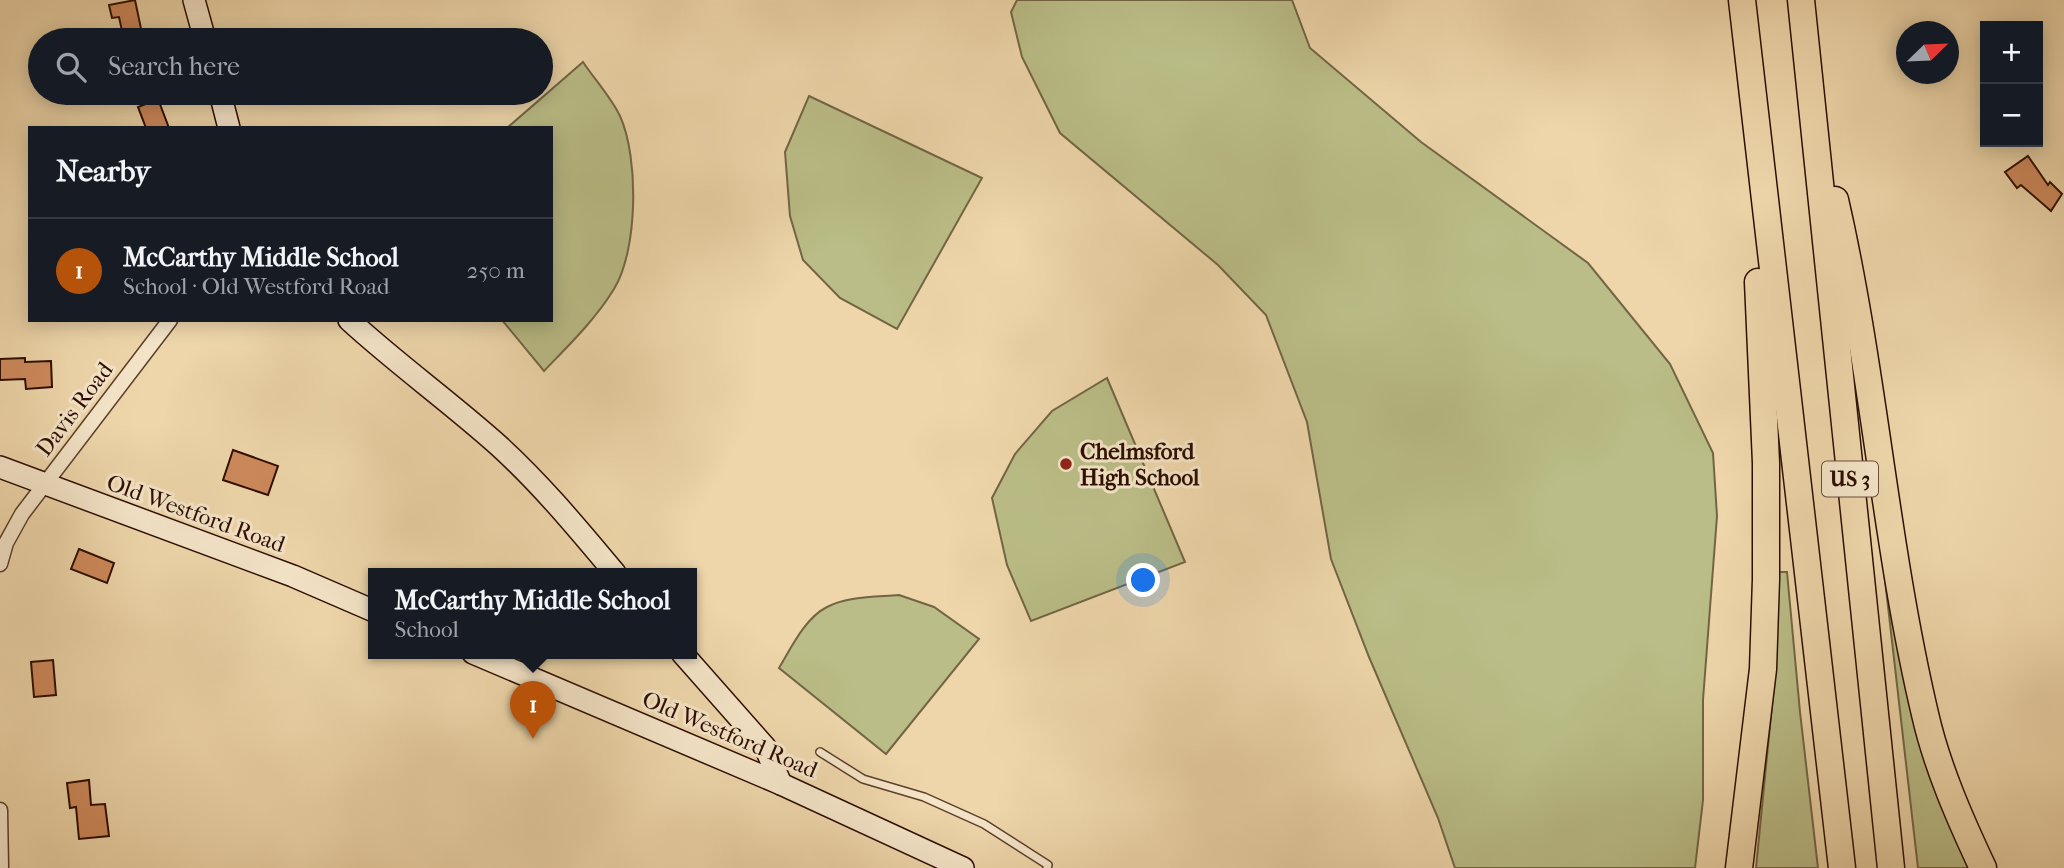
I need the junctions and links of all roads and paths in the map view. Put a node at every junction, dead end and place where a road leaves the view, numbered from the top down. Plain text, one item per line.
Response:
1 (194, 0) edge
2 (1742, 0) edge
3 (1801, 0) edge
4 (202, 28) edge
5 (1809, 90) junction
6 (223, 105) edge
7 (1753, 116) junction
8 (228, 126) edge
9 (168, 322) edge
10 (351, 322) edge
11 (0, 467) edge
12 (45, 486) junction
13 (0, 564) edge
14 (611, 568) edge
15 (368, 608) edge
16 (487, 659) edge
17 (687, 659) edge
18 (820, 752) dead end
19 (781, 784) junction
20 (0, 810) edge
21 (1, 868) edge
22 (963, 868) edge
23 (1047, 868) edge
24 (1739, 868) edge
25 (1842, 868) edge
26 (1891, 868) edge
27 (1983, 868) edge

1 - 4 main road
2 - 7 highway, US 3
3 - 5 highway, US 3
5 - 26 highway, US 3
5 - 27 highway
6 - 8 main road
7 - 24 highway
7 - 25 highway, US 3
9 - 12 street, Davis Road
10 - 14 main road
11 - 12 main road, Old Westford Road
12 - 13 street, Davis Road
12 - 15 main road, Old Westford Road
16 - 19 main road, Old Westford Road
17 - 19 main road
18 - 23 lane
19 - 22 main road, Old Westford Road
20 - 21 street

